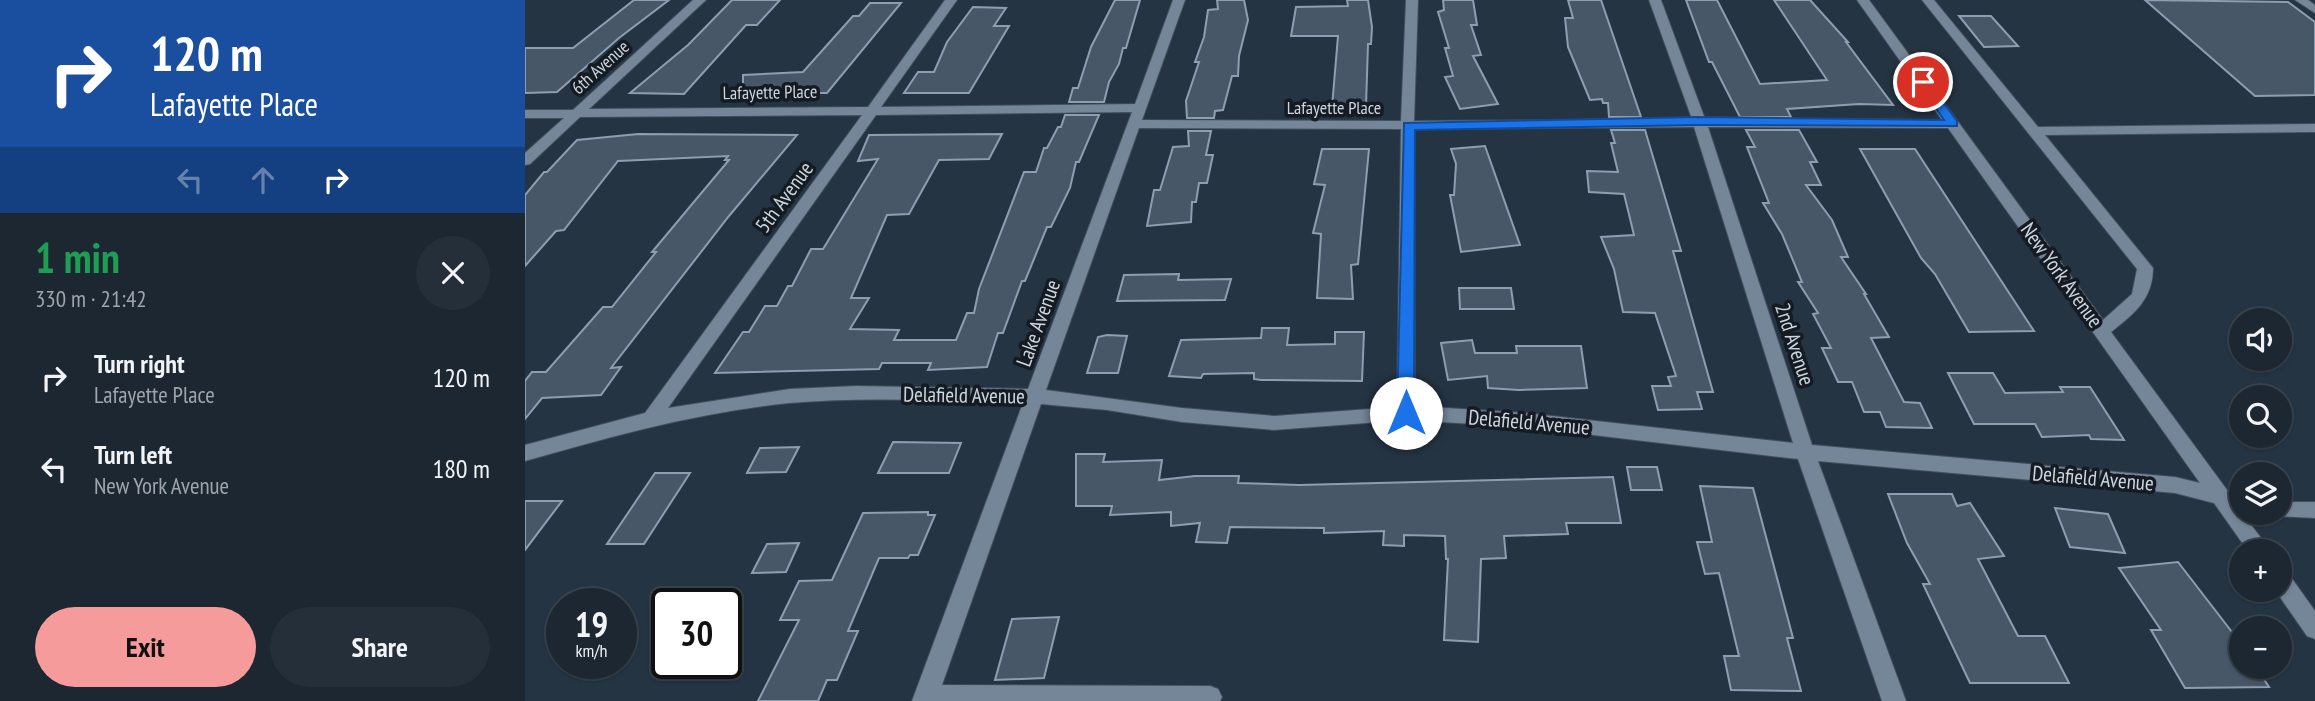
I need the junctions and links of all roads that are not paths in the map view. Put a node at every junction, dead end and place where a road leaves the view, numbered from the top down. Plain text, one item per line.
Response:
1 (700, 0) edge
2 (951, 0) edge
3 (1179, 0) edge
4 (1412, 0) edge
5 (1655, 0) edge
6 (1863, 0) edge
7 (1928, 0) edge
8 (2301, 0) edge
9 (2315, 10) edge
10 (872, 109) junction
11 (525, 114) edge
12 (576, 114) junction
13 (1138, 116) junction
14 (1699, 121) junction
15 (1953, 124) junction
16 (1409, 126) junction
17 (2315, 128) edge
18 (2034, 131) junction
19 (525, 161) edge
20 (2102, 330) junction
21 (1035, 396) junction
22 (1406, 413) junction
23 (651, 418) junction
24 (1805, 452) junction
25 (525, 453) edge
26 (2220, 495) junction
27 (2229, 498) edge
28 (2292, 510) edge
29 (2315, 510) edge
30 (2251, 539) edge
31 (2292, 597) edge
32 (2315, 629) edge
33 (1210, 697) dead end
34 (925, 699) edge
35 (1894, 701) edge

1 - 12 street, 6th Avenue
2 - 10 street, 5th Avenue
3 - 13 street, Lake Avenue
4 - 16 street
5 - 14 street, 2nd Avenue
6 - 15 street, New York Avenue
7 - 18 street
8 - 9 street
10 - 12 street, Lafayette Place
10 - 13 street, Lafayette Place
10 - 23 street, 5th Avenue
11 - 12 street, Lafayette Place
12 - 19 street, 6th Avenue
13 - 16 street, Lafayette Place
13 - 21 street, Lake Avenue
14 - 15 street, Lafayette Place
14 - 16 street, Lafayette Place
14 - 24 street, 2nd Avenue
15 - 20 street, New York Avenue
16 - 22 street
17 - 18 street
18 - 20 street
20 - 26 street, New York Avenue
21 - 22 street, Delafield Avenue
21 - 23 street, Delafield Avenue
21 - 34 street, Lake Avenue
22 - 24 street, Delafield Avenue
23 - 25 street, Delafield Avenue
24 - 26 street, Delafield Avenue
24 - 35 street, 2nd Avenue
26 - 27 street, Delafield Avenue
26 - 30 street, New York Avenue
28 - 29 street
31 - 32 street
33 - 34 street

